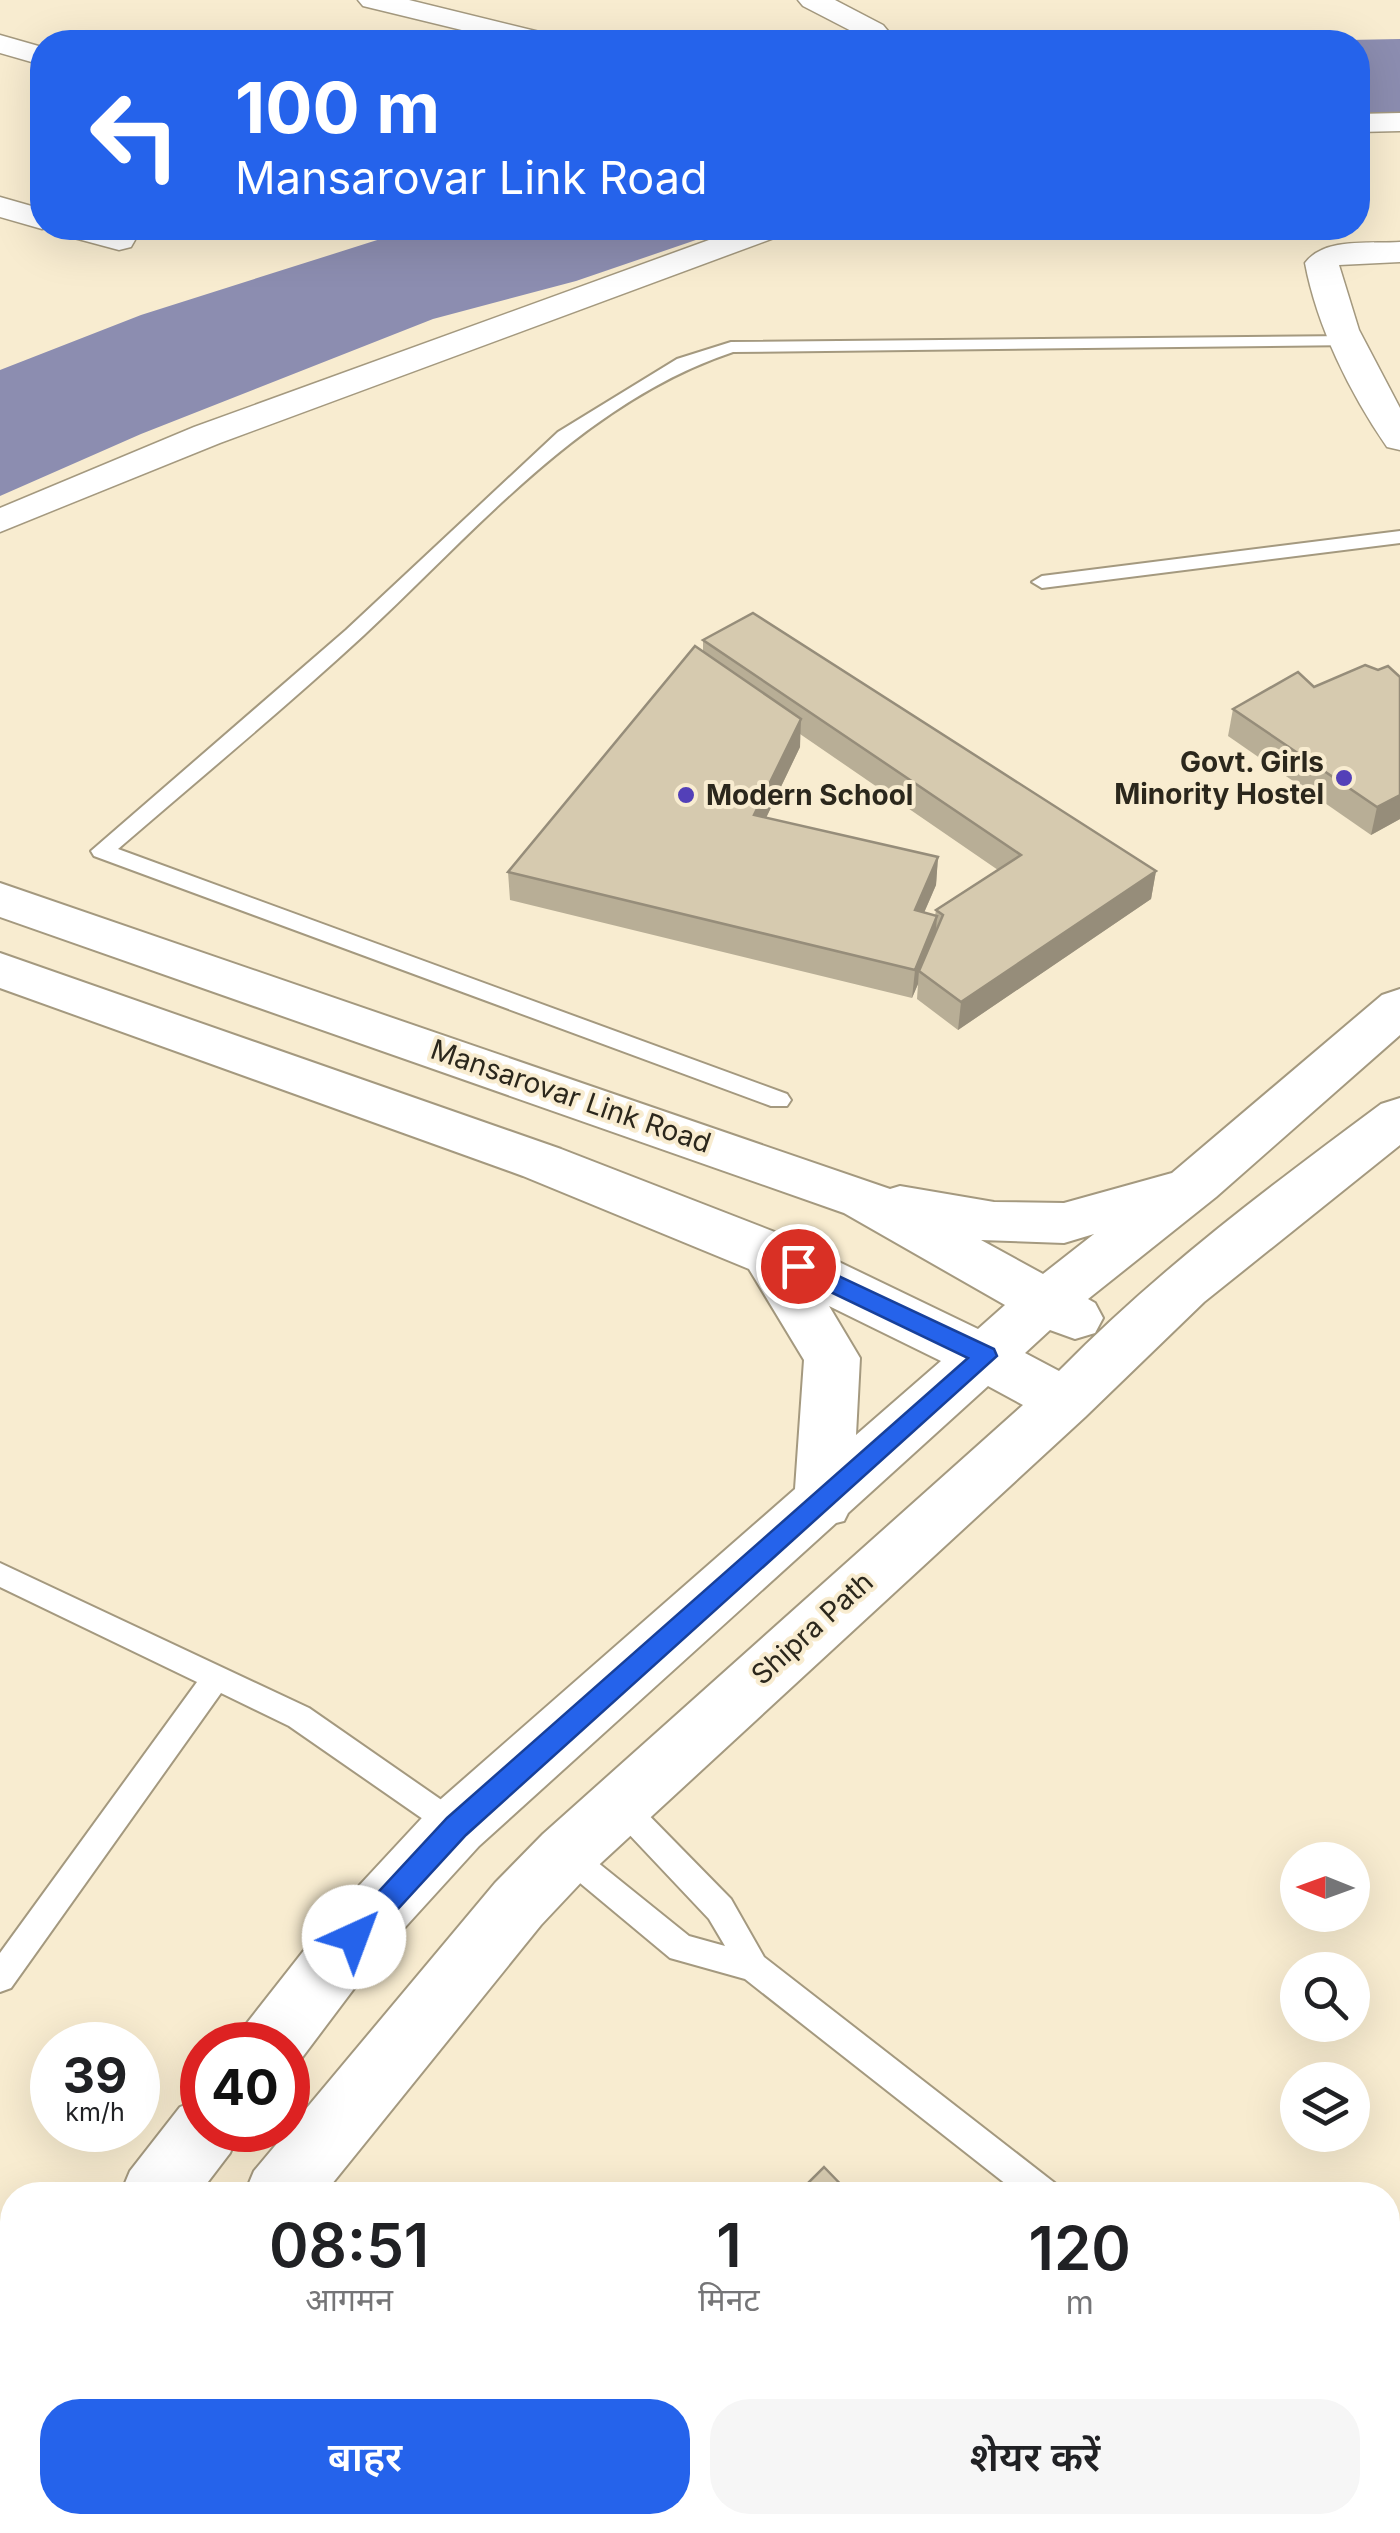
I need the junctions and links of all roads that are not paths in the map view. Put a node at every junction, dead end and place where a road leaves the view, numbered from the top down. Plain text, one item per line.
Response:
1 (372, 0) edge
2 (813, 0) edge
3 (496, 30) edge
4 (871, 30) edge
5 (0, 44) edge
6 (30, 53) edge
7 (1400, 122) edge
8 (1370, 123) edge
9 (0, 208) edge
10 (30, 216) edge
11 (739, 240) edge
12 (1400, 252) edge
13 (1350, 342) junction
14 (1400, 439) edge
15 (0, 521) edge
16 (1400, 537) edge
17 (1042, 582) dead end
18 (0, 899) edge
19 (0, 970) edge
20 (1400, 1007) edge
21 (779, 1100) dead end
22 (1400, 1117) edge
23 (1197, 1183) junction
24 (863, 1199) junction
25 (766, 1251) junction
26 (1044, 1303) junction
27 (1121, 1341) junction
28 (986, 1356) junction
29 (1065, 1401) junction
30 (823, 1504) junction
31 (0, 1574) edge
32 (216, 1678) junction
33 (618, 1803) junction
34 (456, 1826) junction
35 (566, 1854) junction
36 (753, 1968) junction
37 (0, 1978) edge
38 (289, 2022) edge
39 (188, 2152) edge
40 (165, 2182) edge
41 (290, 2182) edge
42 (1028, 2182) edge

1 - 3 street
2 - 4 street
5 - 6 street
7 - 8 street
9 - 10 street
11 - 15 street
12 - 13 street
13 - 14 street
13 - 21 lane
16 - 17 lane
18 - 24 street, Mansarovar Link Road
19 - 25 street
20 - 23 street
22 - 27 street, Shipra Path
23 - 24 street
23 - 26 street
24 - 26 street, Mansarovar Link Road
25 - 28 street
25 - 30 street
26 - 27 street, Mansarovar Link Road
26 - 28 street
27 - 29 street, Shipra Path
28 - 29 street
28 - 30 street
29 - 33 street, Shipra Path
30 - 34 street
31 - 32 lane
32 - 34 lane
32 - 37 lane
33 - 35 street, Shipra Path
33 - 36 lane
34 - 38 street
35 - 36 lane
35 - 41 street, Shipra Path
36 - 42 lane
39 - 40 street

